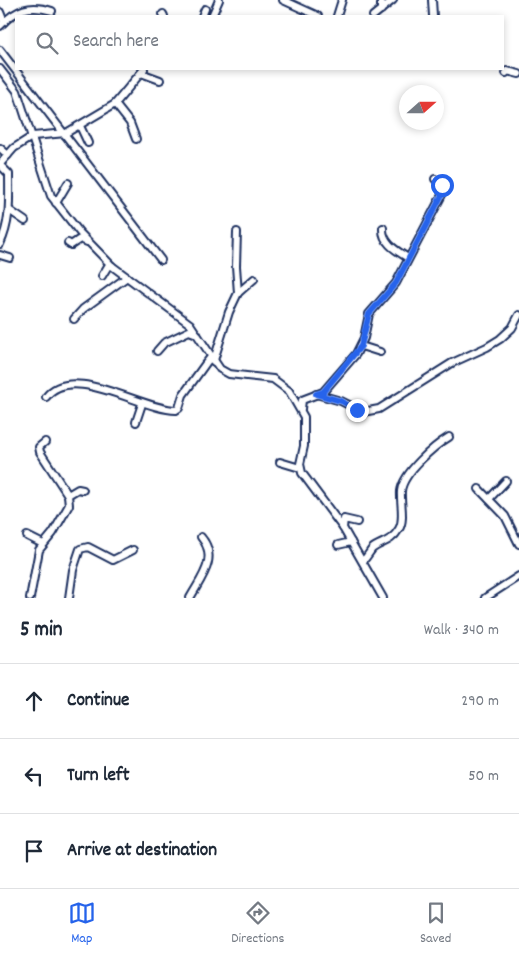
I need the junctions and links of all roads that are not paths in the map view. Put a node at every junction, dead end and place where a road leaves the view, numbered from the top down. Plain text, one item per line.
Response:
1 (218, 0) edge
2 (283, 0) edge
3 (342, 0) edge
4 (381, 0) edge
5 (393, 0) edge
6 (432, 0) edge
7 (205, 8) dead end
8 (381, 10) junction
9 (52, 11) dead end
10 (0, 12) edge
11 (15, 15) edge
12 (15, 15) edge
13 (202, 15) edge
14 (212, 15) edge
15 (316, 15) edge
16 (337, 15) edge
17 (374, 15) edge
18 (433, 15) edge
19 (2, 24) edge
20 (0, 50) edge
21 (0, 69) edge
22 (15, 69) edge
23 (16, 70) edge
24 (143, 71) edge
25 (506, 73) dead end
26 (519, 74) edge
27 (160, 80) dead end
28 (115, 104) junction
29 (80, 126) junction
30 (66, 133) junction
31 (33, 136) junction
32 (136, 139) dead end
33 (88, 143) dead end
34 (0, 148) edge
35 (8, 155) junction
36 (0, 164) edge
37 (434, 179) dead end
38 (68, 183) dead end
39 (56, 204) junction
40 (9, 210) junction
41 (25, 220) dead end
42 (383, 228) dead end
43 (3, 230) edge
44 (237, 232) dead end
45 (88, 242) junction
46 (68, 243) dead end
47 (0, 244) edge
48 (0, 255) edge
49 (10, 258) dead end
50 (408, 258) junction
51 (161, 260) dead end
52 (112, 266) junction
53 (102, 276) dead end
54 (127, 277) junction
55 (254, 279) dead end
56 (238, 294) junction
57 (519, 314) edge
58 (74, 319) dead end
59 (197, 334) junction
60 (361, 346) junction
61 (156, 351) dead end
62 (380, 352) dead end
63 (215, 361) junction
64 (316, 394) junction
65 (46, 397) dead end
66 (142, 404) junction
67 (301, 410) junction
68 (136, 422) dead end
69 (449, 437) dead end
70 (45, 442) dead end
71 (280, 462) dead end
72 (300, 468) junction
73 (506, 482) dead end
74 (479, 489) dead end
75 (83, 490) dead end
76 (68, 495) junction
77 (489, 499) junction
78 (357, 522) dead end
79 (343, 528) junction
80 (27, 536) dead end
81 (201, 537) dead end
82 (352, 542) junction
83 (43, 544) junction
84 (519, 544) edge
85 (338, 546) dead end
86 (133, 550) dead end
87 (363, 562) junction
88 (519, 576) edge
89 (30, 598) edge
90 (68, 598) edge
91 (190, 598) edge
92 (383, 598) edge
93 (485, 598) edge

1 - 14 street
2 - 15 street
3 - 16 street
4 - 8 street
5 - 8 street
6 - 18 street
7 - 13 street
8 - 17 street
9 - 12 street
10 - 19 street
11 - 19 street
20 - 22 street
21 - 31 street
23 - 30 street
24 - 27 street
24 - 28 street
25 - 26 street
28 - 29 street
28 - 32 street
29 - 30 street
29 - 33 street
30 - 31 street
30 - 51 street
31 - 35 street
31 - 39 street
34 - 35 street
35 - 36 street
36 - 40 street
37 - 50 street
38 - 39 street
39 - 45 street
40 - 41 street
40 - 43 street
42 - 50 street
43 - 47 street
44 - 56 street
45 - 46 street
45 - 52 street
48 - 49 street
50 - 60 street
52 - 53 street
52 - 54 street
54 - 58 street
54 - 59 street
55 - 56 street
56 - 63 street
57 - 64 street
59 - 61 street
59 - 63 street
60 - 62 street
60 - 64 street
63 - 66 street
63 - 67 street
64 - 67 street
65 - 66 street
66 - 68 street
67 - 72 street
69 - 87 street
70 - 76 street
71 - 72 street
72 - 79 street
73 - 77 street
74 - 77 street
75 - 76 street
76 - 83 street
77 - 84 street
78 - 79 street
79 - 82 street
80 - 83 street
81 - 91 street
82 - 85 street
82 - 87 street
83 - 89 street
86 - 90 street
87 - 92 street
88 - 93 street

